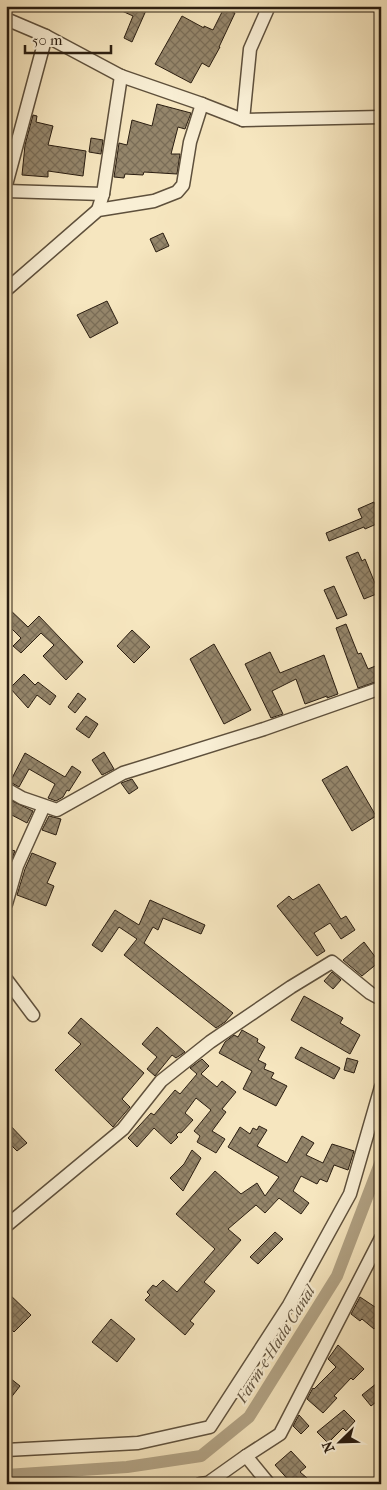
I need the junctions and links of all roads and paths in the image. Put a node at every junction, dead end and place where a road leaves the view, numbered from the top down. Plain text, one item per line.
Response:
1 (269, 6) edge
2 (6, 19) edge
3 (46, 36) junction
4 (121, 76) junction
5 (202, 104) junction
6 (381, 117) edge
7 (243, 120) junction
8 (6, 185) edge
9 (6, 191) edge
10 (103, 194) junction
11 (98, 210) junction
12 (6, 290) edge
13 (381, 688) edge
14 (6, 791) edge
15 (44, 806) junction
16 (6, 904) edge
17 (6, 979) edge
18 (381, 999) edge
19 (33, 1015) dead end
20 (381, 1088) edge
21 (6, 1226) edge
22 (381, 1238) edge
23 (6, 1450) edge
24 (246, 1456) junction
25 (200, 1484) edge
26 (269, 1484) edge

1 - 7 street
2 - 3 street
3 - 4 street
3 - 8 street
4 - 5 street
4 - 10 street
5 - 7 street
5 - 11 street
6 - 7 street
9 - 10 street
10 - 11 street
11 - 12 street
13 - 15 street
14 - 15 street
15 - 16 street
17 - 19 street
18 - 21 street
20 - 23 street
22 - 24 street
24 - 25 street
24 - 26 street

